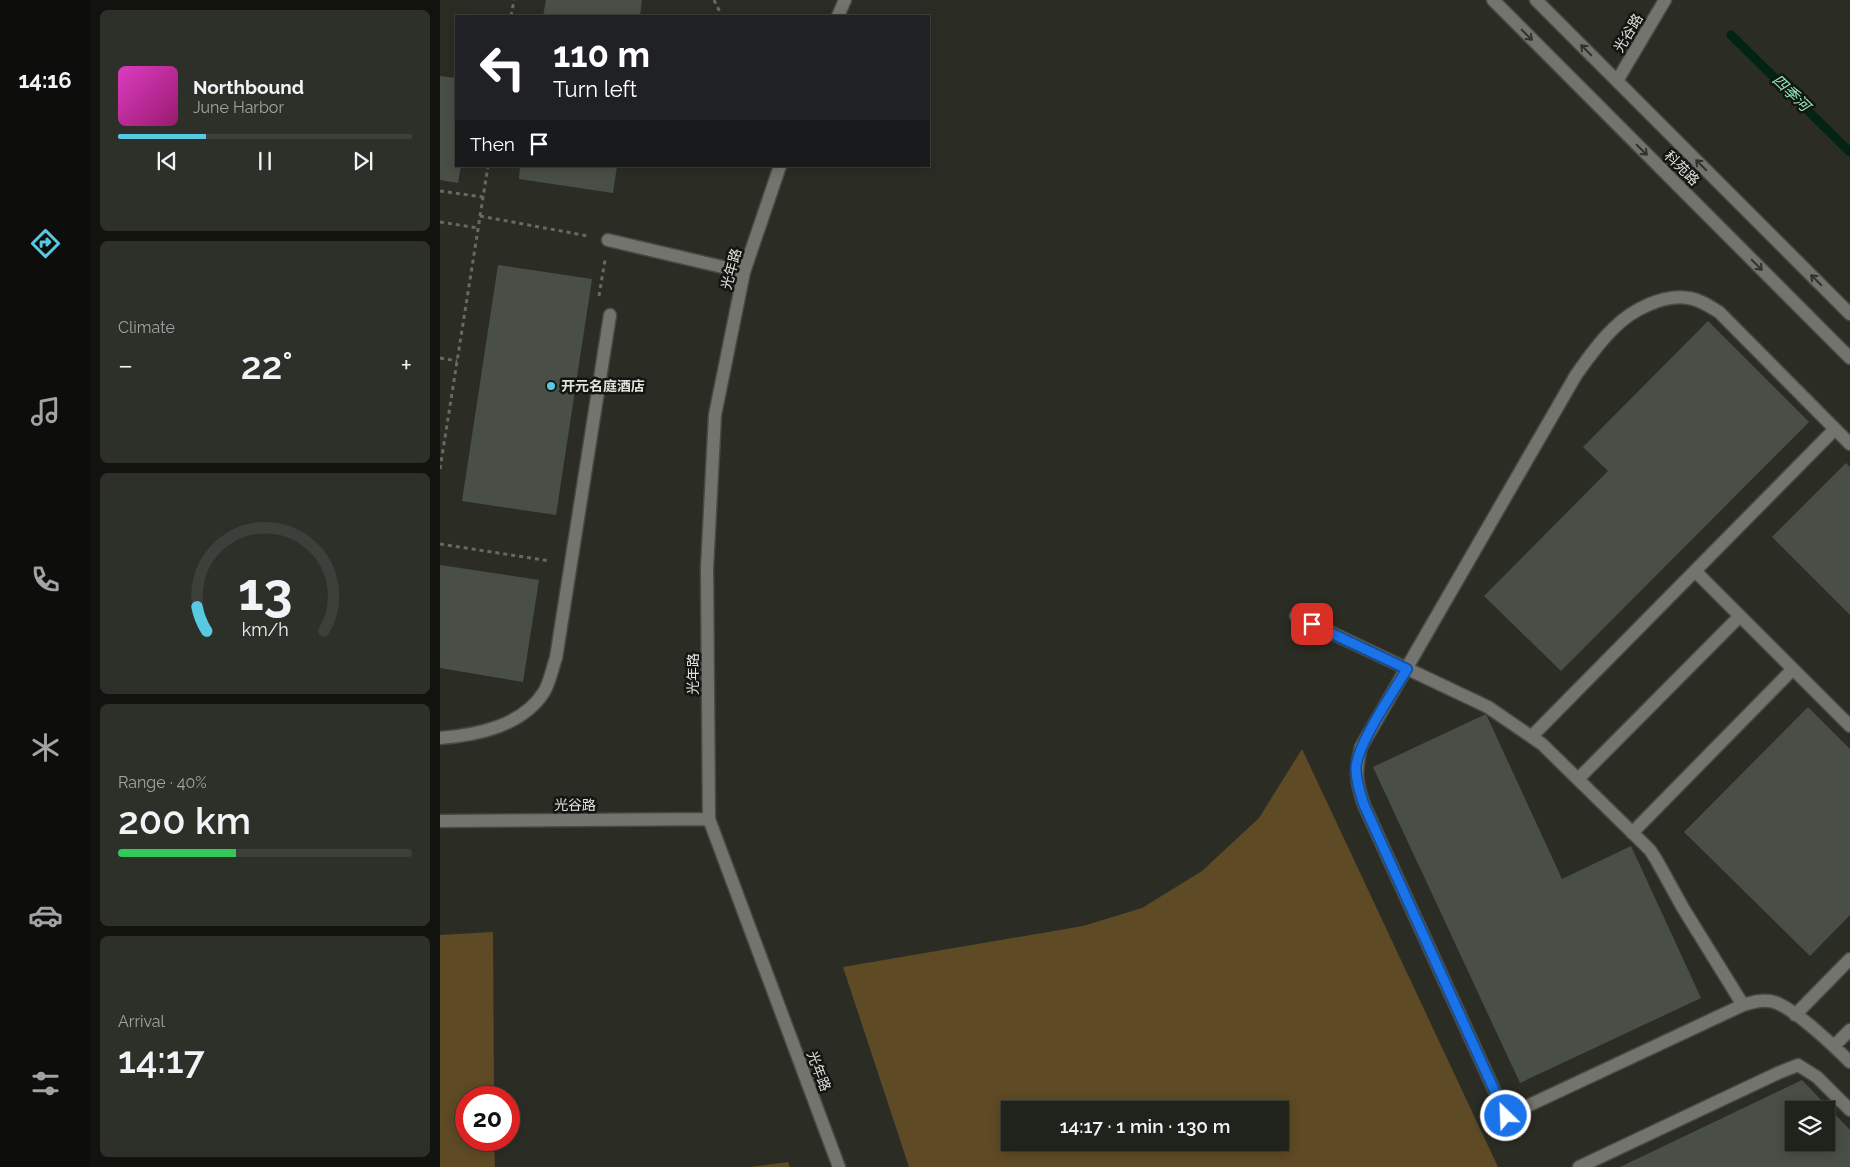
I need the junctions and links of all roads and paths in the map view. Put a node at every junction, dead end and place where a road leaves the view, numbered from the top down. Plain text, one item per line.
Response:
1 (514, 0) edge
2 (714, 0) edge
3 (845, 0) edge
4 (1493, 0) edge
5 (1536, 0) edge
6 (1665, 0) edge
7 (511, 15) edge
8 (722, 15) edge
9 (838, 15) edge
10 (1617, 81) junction
11 (488, 167) edge
12 (780, 167) edge
13 (440, 191) edge
14 (483, 197) junction
15 (480, 216) junction
16 (440, 222) edge
17 (478, 228) junction
18 (608, 240) junction
19 (744, 272) junction
20 (1850, 314) edge
21 (610, 315) joint
22 (440, 358) edge
23 (1850, 358) edge
24 (457, 361) junction
25 (1835, 429) junction
26 (1850, 444) edge
27 (440, 464) edge
28 (440, 469) edge
29 (440, 544) edge
30 (571, 564) junction
31 (1695, 571) junction
32 (1296, 616) dead end
33 (1740, 616) junction
34 (1407, 669) junction
35 (1794, 669) junction
36 (1850, 726) edge
37 (1532, 736) junction
38 (440, 738) edge
39 (1578, 779) junction
40 (709, 819) junction
41 (440, 821) edge
42 (1632, 833) junction
43 (1850, 959) edge
44 (1743, 1005) junction
45 (1795, 1015) junction
46 (1850, 1030) edge
47 (1834, 1046) junction
48 (1850, 1062) edge
49 (1850, 1110) edge
50 (839, 1167) edge
51 (1579, 1167) edge

1 - 7 path
2 - 8 path
3 - 9 street
4 -> 23 street, 科苑路
10 -> 5 street, 科苑路
6 - 10 street, 光谷路
20 -> 10 street, 科苑路
11 - 14 path
12 - 19 street, 光年路
13 - 14 path
14 - 15 path
15 - 17 path
15 - 18 path
16 - 17 path
17 - 24 path
18 - 19 street
18 - 21 path
19 - 40 street, 光年路
21 - 30 street
22 - 24 path
24 - 27 path
25 - 26 street
25 - 31 street
25 - 34 street
27 - 28 path
29 - 30 path
30 - 38 street
31 - 33 street
31 - 37 street
32 - 34 street
33 - 35 street
33 - 39 street
34 - 37 street
34 - 44 street
35 - 36 street
35 - 42 street
37 - 39 street
39 - 42 street
40 - 41 street, 光谷路
40 - 50 street, 光年路
42 - 44 street
43 - 45 street
44 - 45 street
45 - 47 street
46 - 47 street
47 - 48 street
49 - 51 street

